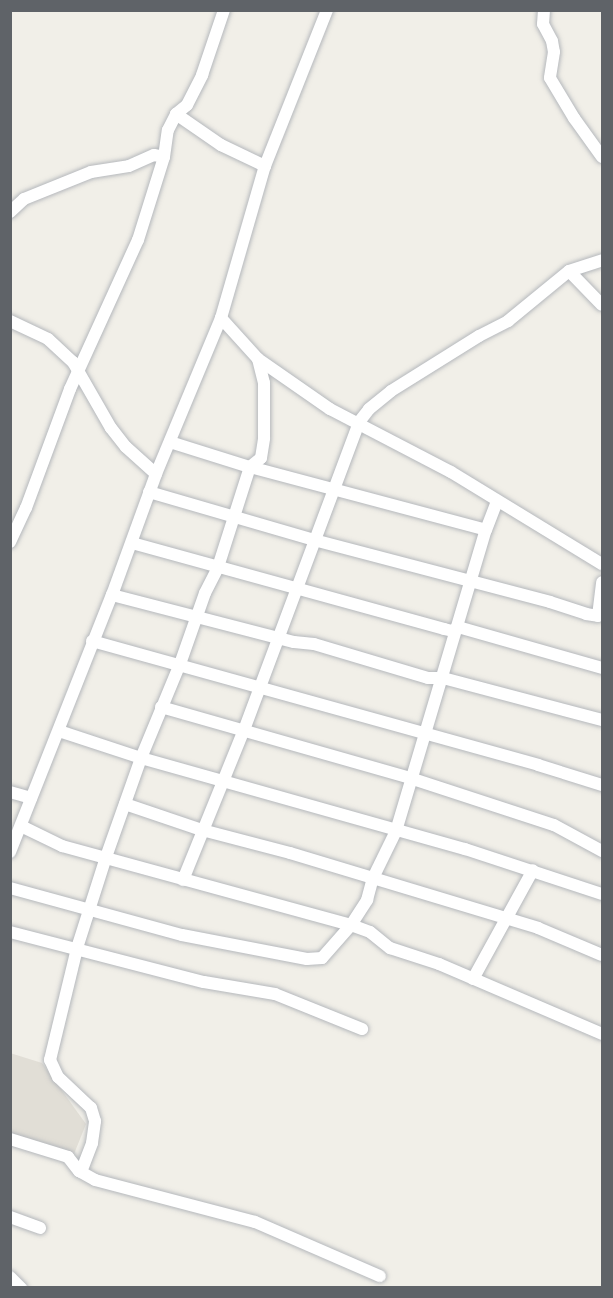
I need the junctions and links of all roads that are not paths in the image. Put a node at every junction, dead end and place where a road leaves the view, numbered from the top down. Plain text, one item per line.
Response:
1 (224, 10) edge
2 (327, 10) edge
3 (544, 10) edge
4 (176, 114) junction
5 (164, 157) junction
6 (603, 157) edge
7 (265, 166) junction
8 (10, 212) edge
9 (603, 260) edge
10 (569, 271) junction
11 (603, 305) edge
12 (221, 318) junction
13 (10, 321) edge
14 (258, 359) junction
15 (78, 373) junction
16 (359, 422) junction
17 (170, 442) junction
18 (250, 467) junction
19 (156, 474) junction
20 (332, 489) junction
21 (149, 492) junction
22 (497, 502) junction
23 (234, 517) junction
24 (486, 530) junction
25 (314, 540) junction
26 (10, 542) edge
27 (132, 543) junction
28 (603, 564) edge
29 (218, 567) junction
30 (471, 580) junction
31 (603, 582) edge
32 (295, 589) junction
33 (112, 594) junction
34 (197, 617) junction
35 (458, 627) junction
36 (279, 639) junction
37 (92, 640) junction
38 (180, 664) junction
39 (603, 668) edge
40 (443, 678) junction
41 (260, 687) junction
42 (161, 707) junction
43 (603, 720) edge
44 (244, 730) junction
45 (59, 731) junction
46 (426, 734) junction
47 (141, 759) junction
48 (412, 779) junction
49 (222, 782) junction
50 (603, 785) edge
51 (10, 792) edge
52 (31, 798) junction
53 (125, 804) junction
54 (21, 826) junction
55 (202, 830) junction
56 (396, 831) junction
57 (603, 851) edge
58 (10, 852) edge
59 (106, 857) junction
60 (533, 870) junction
61 (373, 878) junction
62 (183, 880) junction
63 (10, 888) edge
64 (603, 894) edge
65 (90, 910) junction
66 (507, 919) junction
67 (351, 925) junction
68 (10, 932) edge
69 (77, 948) junction
70 (603, 955) edge
71 (473, 979) junction
72 (362, 1029) dead end
73 (603, 1034) edge
74 (10, 1139) edge
75 (81, 1172) junction
76 (10, 1217) edge
77 (40, 1228) dead end
78 (380, 1276) dead end
79 (10, 1277) edge
80 (21, 1287) edge

1 - 4 street
2 - 7 street
3 - 6 street
4 - 5 street
4 - 7 street
5 - 8 street
5 - 15 street
7 - 12 street
9 - 10 street
10 - 11 street
10 - 16 street
12 - 14 street
12 - 17 street
13 - 15 street
14 - 16 street
14 - 18 street
15 - 19 street
15 - 26 street
16 - 20 street
16 - 22 street
17 - 18 street
17 - 19 street
18 - 20 street
18 - 23 street
19 - 21 street
20 - 24 street
20 - 25 street
21 - 23 street
21 - 27 street
22 - 24 street
22 - 28 street
23 - 25 street
23 - 29 street
24 - 30 street
25 - 30 street
25 - 32 street
27 - 29 street
27 - 33 street
29 - 32 street
29 - 34 street
30 - 31 street
30 - 35 street
32 - 35 street
32 - 36 street
33 - 34 street
33 - 37 street
34 - 36 street
34 - 38 street
35 - 39 street
35 - 40 street
36 - 40 street
36 - 41 street
37 - 38 street
37 - 45 street
38 - 41 street
38 - 42 street
40 - 43 street
40 - 46 street
41 - 44 street
41 - 46 street
42 - 44 street
42 - 47 street
44 - 48 street
44 - 49 street
45 - 47 street
45 - 52 street
46 - 48 street
46 - 50 street
47 - 49 street
47 - 53 street
48 - 56 street
48 - 57 street
49 - 55 street
49 - 56 street
51 - 52 street
52 - 54 street
53 - 55 street
53 - 59 street
54 - 58 street
54 - 59 street
55 - 61 street
55 - 62 street
56 - 60 street
56 - 61 street
59 - 62 street
59 - 65 street
60 - 64 street
60 - 66 street
61 - 66 street
61 - 67 street
62 - 67 street
63 - 65 street
65 - 67 street
65 - 69 street
66 - 70 street
66 - 71 street
67 - 71 street
68 - 69 street
69 - 72 street
69 - 75 street
71 - 73 street
74 - 75 street
75 - 78 street
76 - 77 street
79 - 80 street

